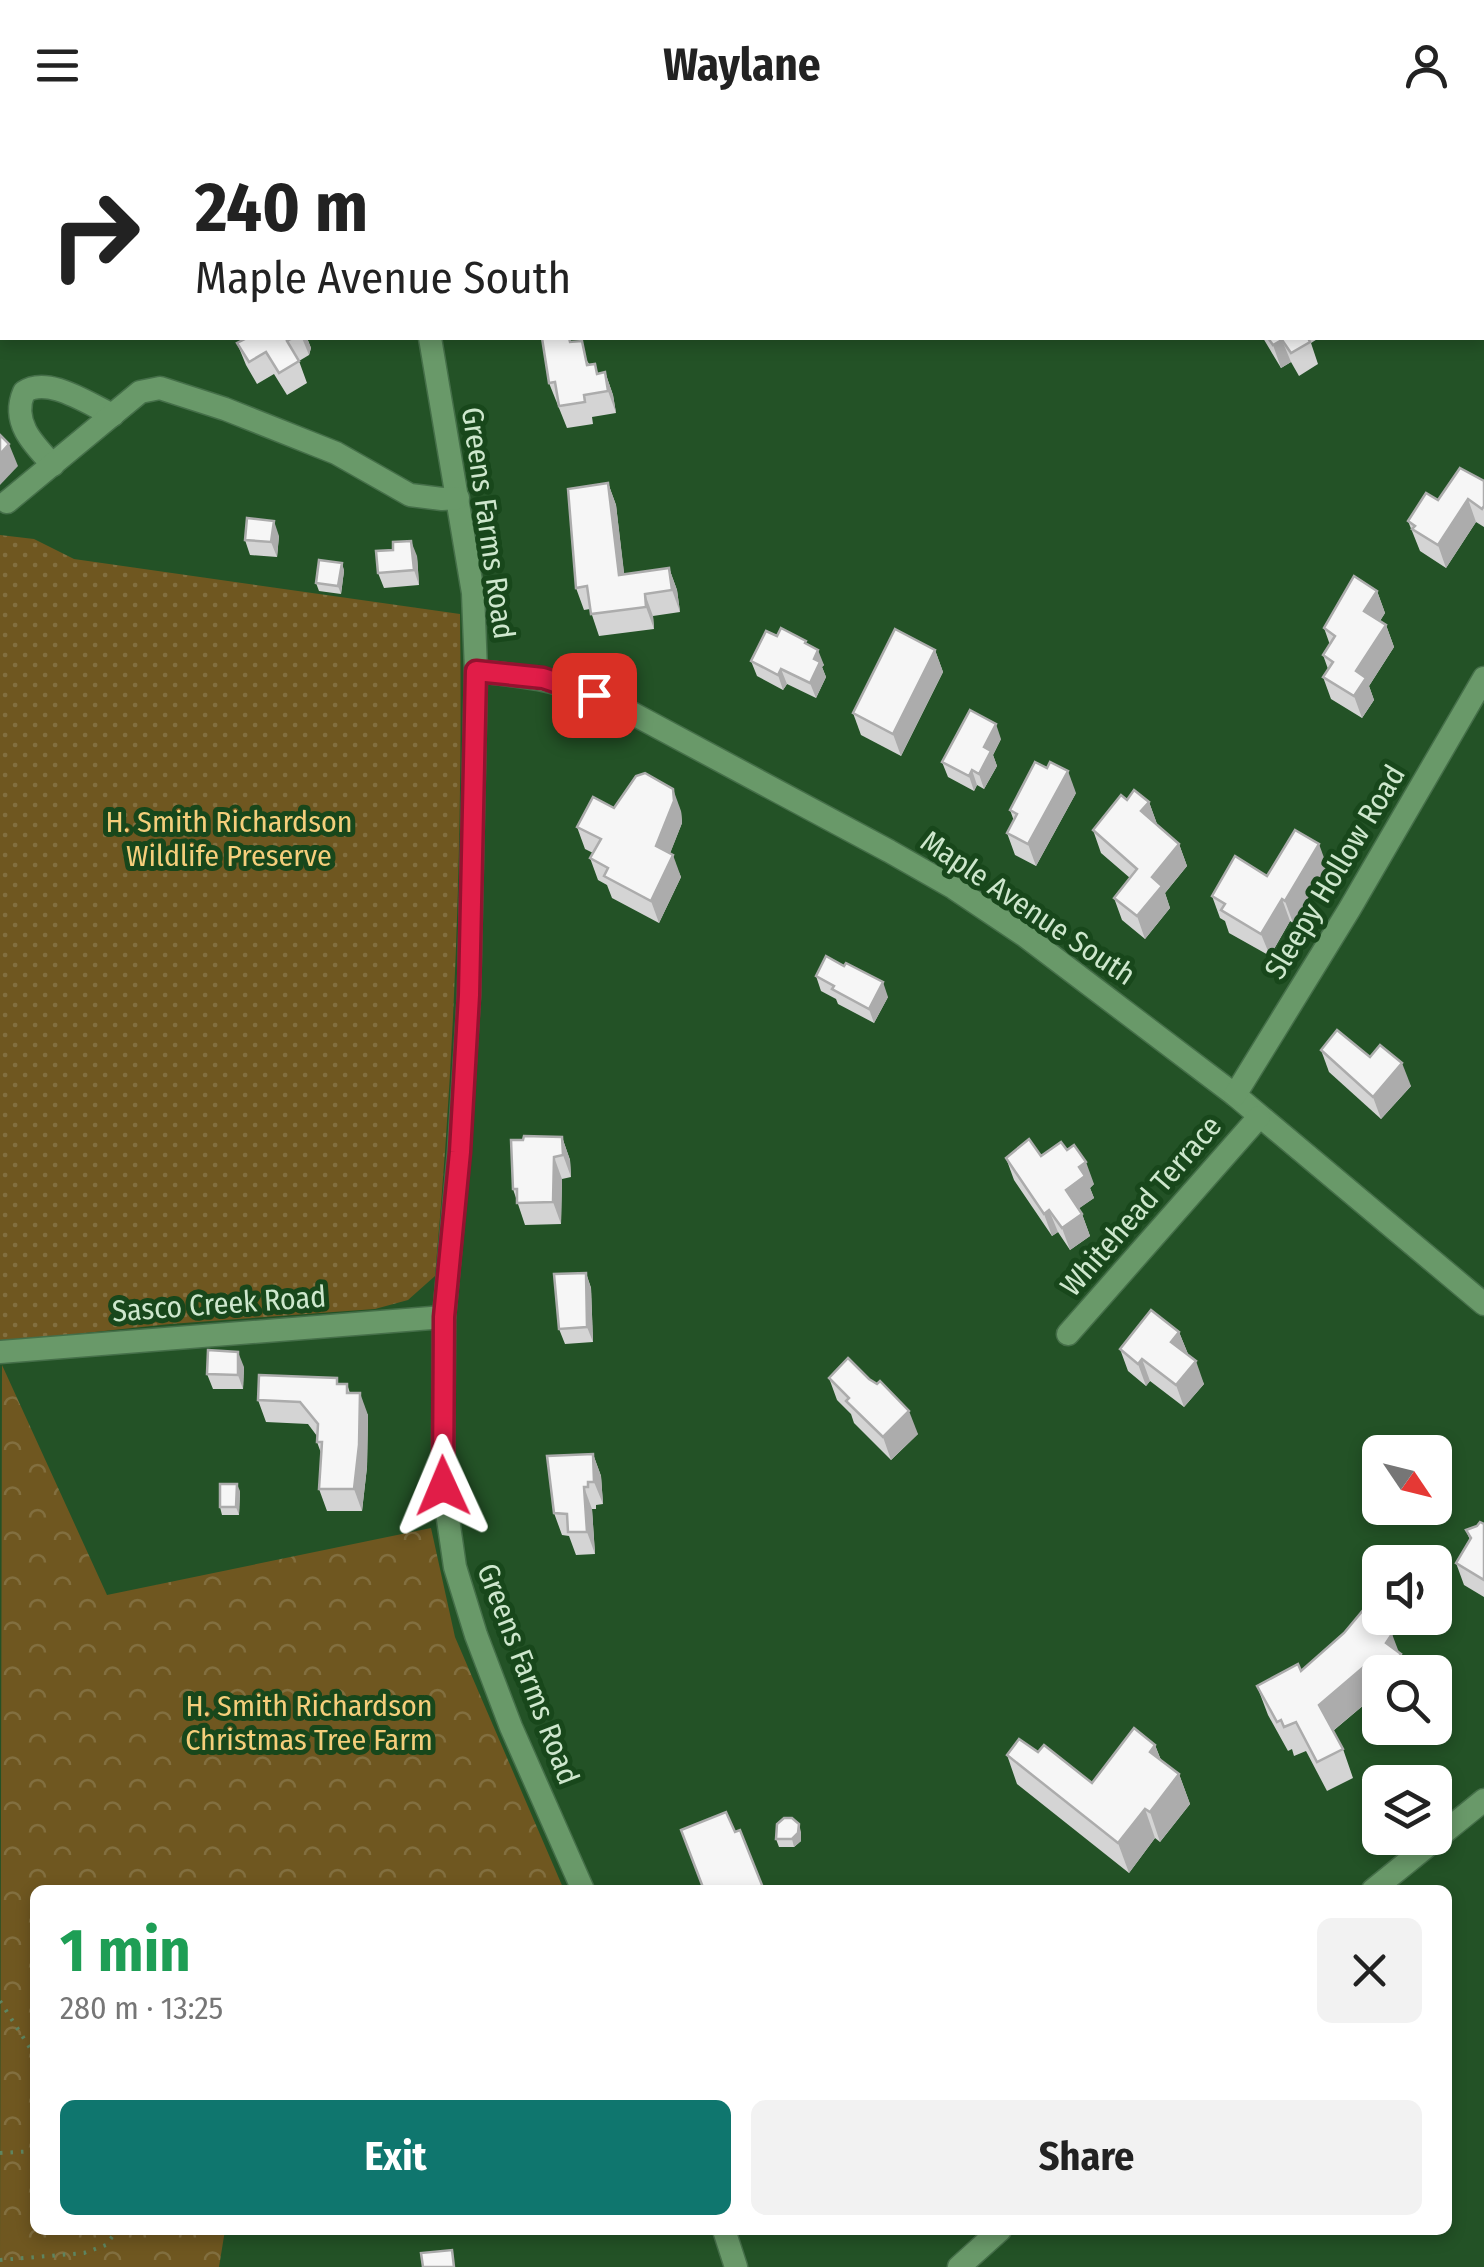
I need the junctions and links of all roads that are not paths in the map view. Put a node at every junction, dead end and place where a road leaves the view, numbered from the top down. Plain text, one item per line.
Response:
1 (430, 340) edge
2 (113, 415) junction
3 (53, 465) junction
4 (458, 498) junction
5 (8, 502) dead end
6 (476, 671) junction
7 (1484, 678) edge
8 (1235, 1095) junction
9 (1259, 1116) junction
10 (1484, 1304) edge
11 (444, 1317) junction
12 (1068, 1334) dead end
13 (0, 1352) edge
14 (1484, 1800) edge
15 (580, 1885) edge
16 (1379, 1885) edge
17 (726, 2235) edge
18 (994, 2235) edge
19 (736, 2267) edge
20 (959, 2267) edge

1 - 4 street, Greens Farms Road
2 - 3 street
2 - 3 street
2 - 4 street
3 - 5 street
4 - 6 street, Greens Farms Road
6 - 8 street, Maple Avenue South
6 - 11 street, Greens Farms Road
7 - 8 street, Sleepy Hollow Road
8 - 9 street, Maple Avenue South
9 - 10 street, Maple Avenue South
9 - 12 street, Whitehead Terrace
11 - 13 street, Sasco Creek Road
11 - 15 street, Greens Farms Road
14 - 16 street
17 - 19 street
18 - 20 street

